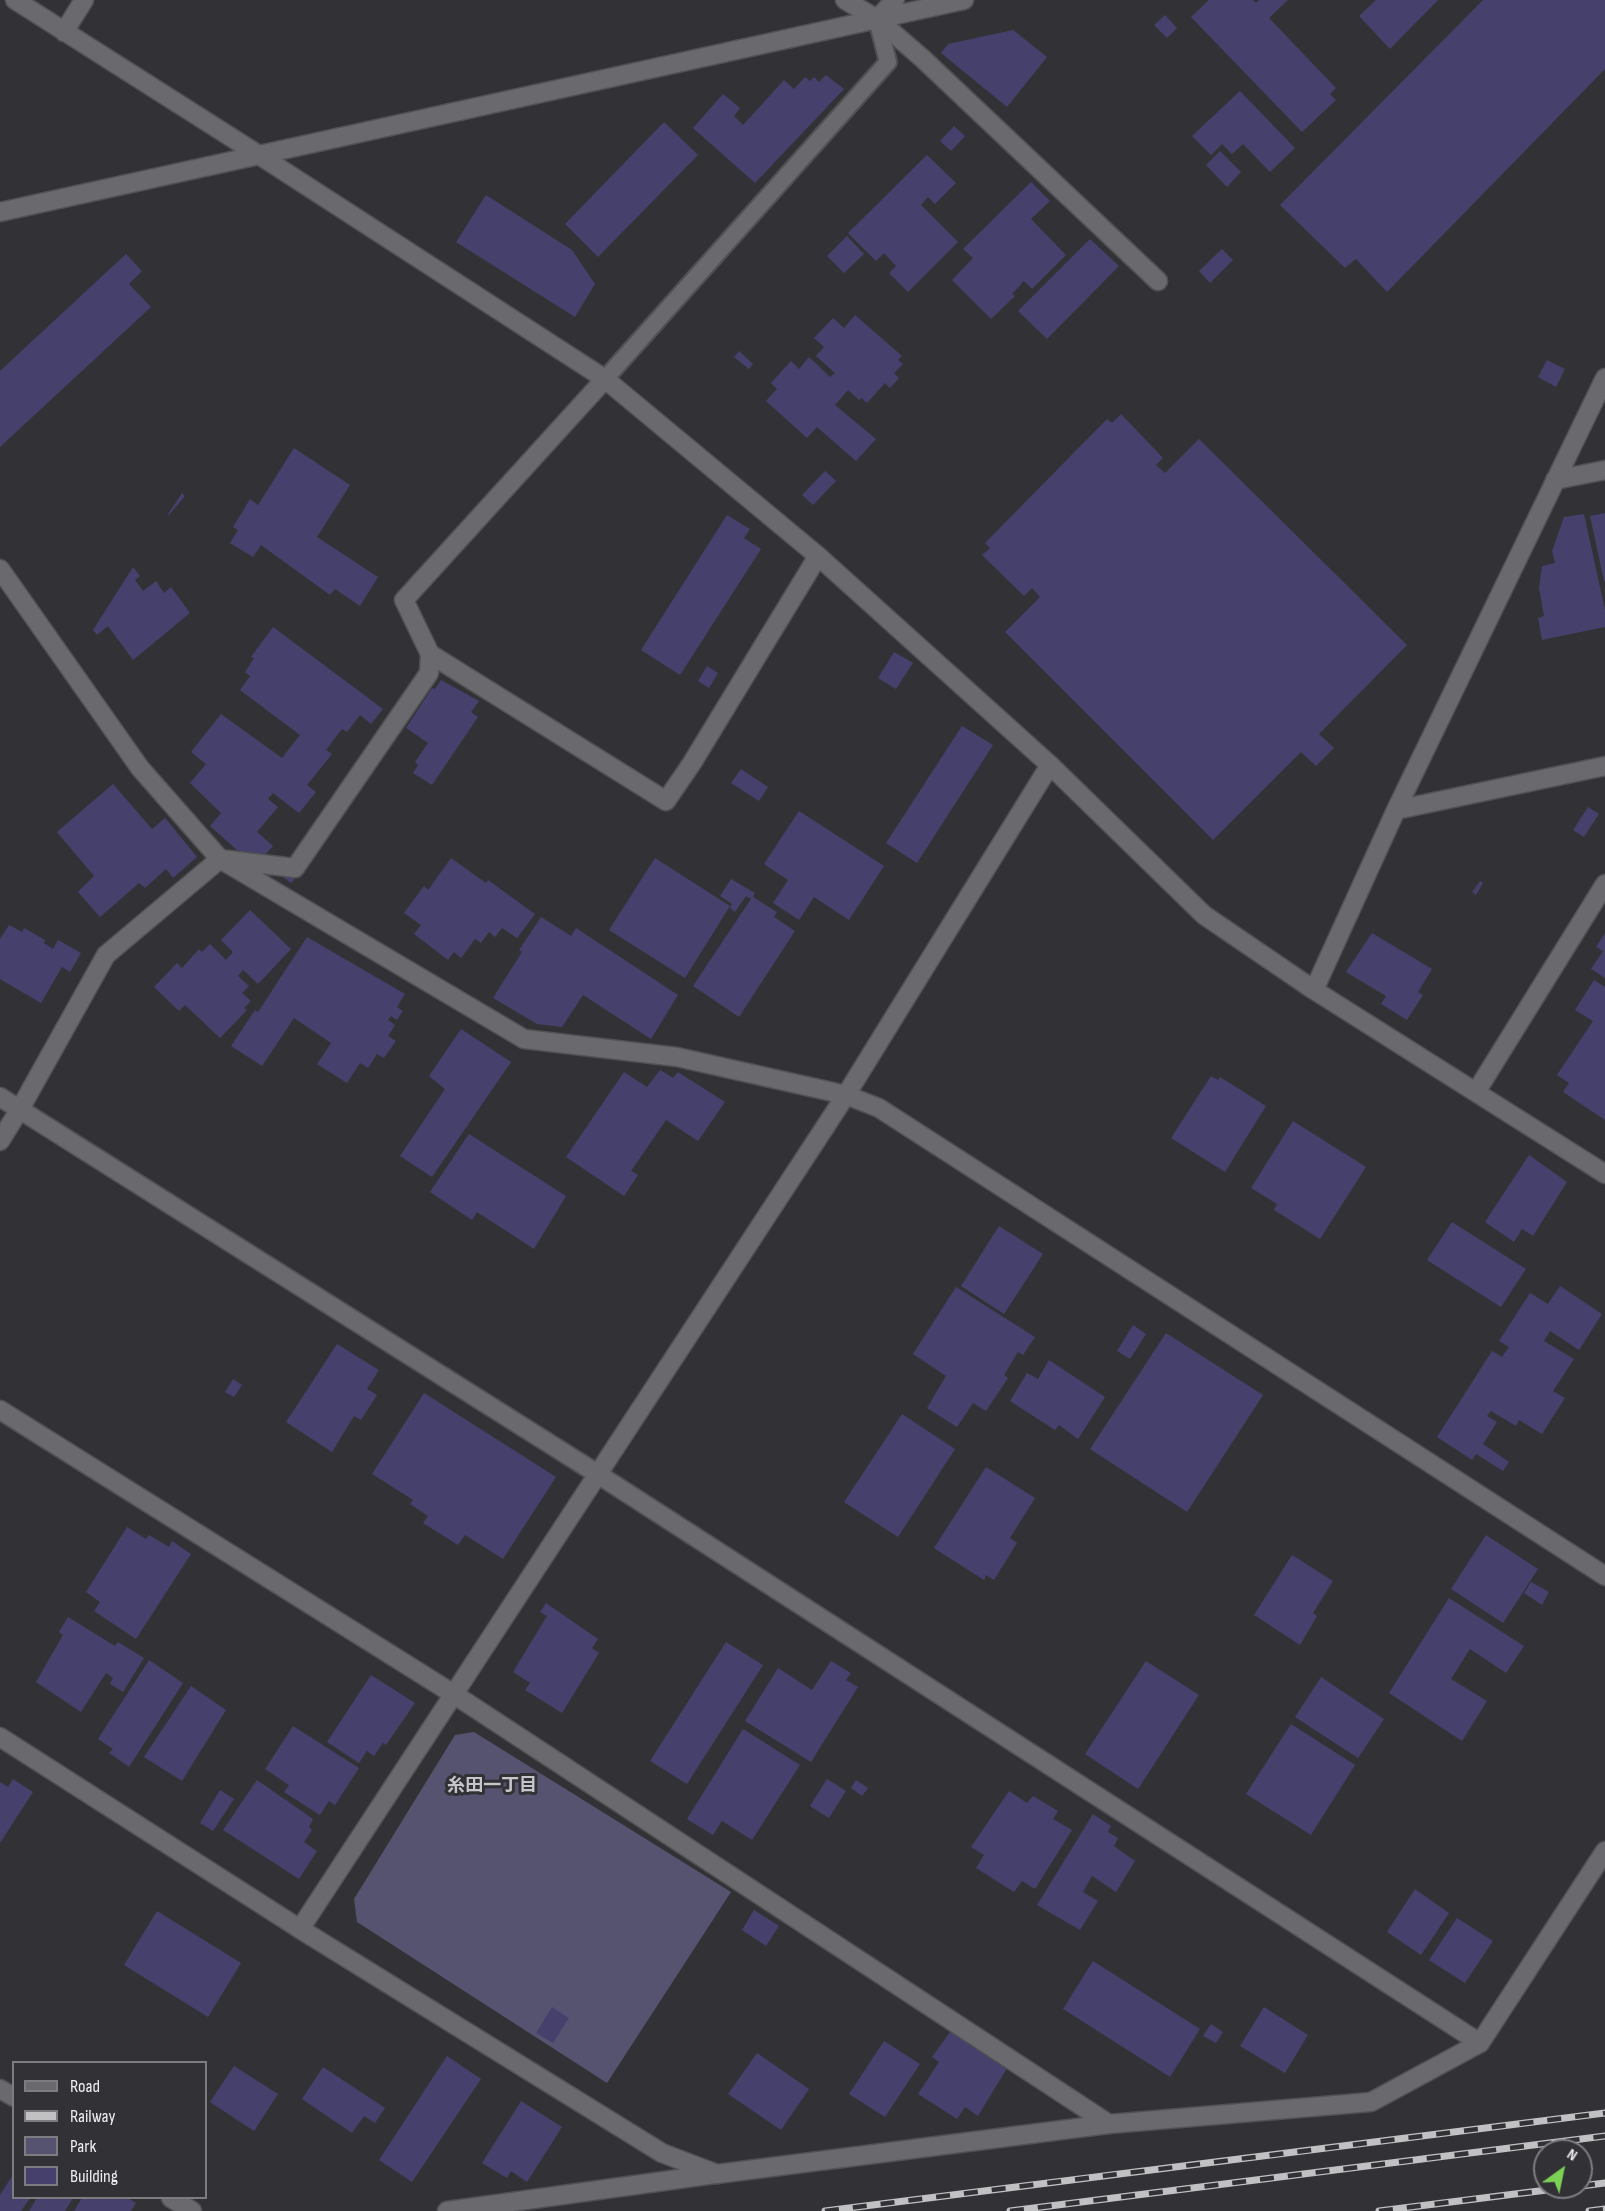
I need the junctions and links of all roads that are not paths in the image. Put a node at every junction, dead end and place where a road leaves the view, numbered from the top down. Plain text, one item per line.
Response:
1 (15, 0) edge
2 (84, 0) edge
3 (844, 0) edge
4 (895, 0) edge
5 (964, 0) edge
6 (877, 19) junction
7 (64, 32) junction
8 (259, 155) junction
9 (0, 212) edge
10 (1158, 281) dead end
11 (1605, 378) edge
12 (605, 379) junction
13 (1605, 470) edge
14 (1555, 480) junction
15 (818, 556) junction
16 (0, 569) edge
17 (430, 654) junction
18 (1050, 765) junction
19 (1605, 766) edge
20 (1395, 810) junction
21 (220, 859) junction
22 (1605, 884) edge
23 (1314, 990) junction
24 (1476, 1092) junction
25 (846, 1095) junction
26 (0, 1097) edge
27 (20, 1109) junction
28 (0, 1140) edge
29 (1605, 1174) edge
30 (0, 1410) edge
31 (596, 1473) junction
32 (1605, 1576) edge
33 (455, 1695) junction
34 (0, 1737) edge
35 (1605, 1851) edge
36 (300, 1929) junction
37 (1480, 2043) junction
38 (1109, 2124) junction
39 (717, 2174) junction
40 (173, 2199) edge
41 (192, 2211) edge
42 (447, 2211) edge

1 - 7 street
2 - 7 street
3 - 6 street
4 - 6 street
5 - 6 street
6 - 8 street
6 - 10 street
6 - 12 lane
7 - 8 street
8 - 9 street
8 - 12 street
11 - 14 street
12 - 15 street
12 - 17 street
13 - 14 street
14 - 20 street
15 - 17 street
15 - 18 street
16 - 21 street
17 - 21 street
18 - 23 street
18 - 25 street
19 - 20 street
20 - 23 street
21 - 25 street
21 - 27 street
22 - 24 street
23 - 24 street
24 - 29 street
25 - 31 street
25 - 32 street
26 - 27 street
27 - 28 street
27 - 31 street
30 - 33 street
31 - 33 street
31 - 37 street
33 - 36 street
33 - 38 street
34 - 36 street
35 - 37 street
36 - 39 street
37 - 38 street
38 - 39 street
39 - 42 street
40 - 41 street

